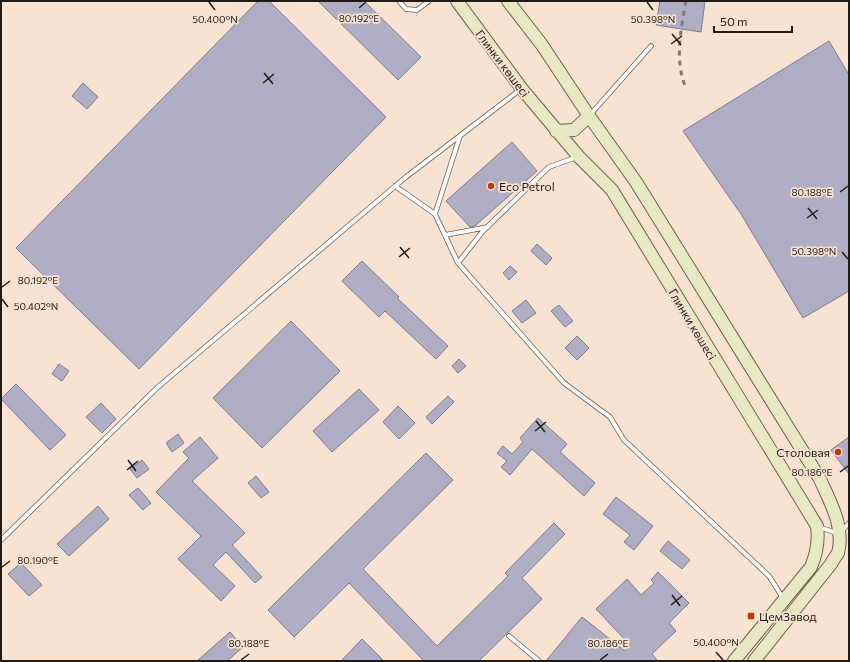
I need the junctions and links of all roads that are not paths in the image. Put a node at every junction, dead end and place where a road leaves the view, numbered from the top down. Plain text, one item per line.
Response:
1 (398, 1) edge
2 (428, 1) edge
3 (508, 1) edge
4 (458, 2) edge
5 (651, 46) dead end
6 (522, 89) junction
7 (589, 116) junction
8 (556, 131) junction
9 (460, 136) junction
10 (579, 157) junction
11 (395, 186) junction
12 (435, 214) junction
13 (488, 227) junction
14 (445, 235) junction
15 (458, 263) junction
16 (849, 523) edge
17 (817, 526) junction
18 (839, 534) junction
19 (1, 540) edge
20 (784, 600) junction
21 (509, 636) dead end
22 (538, 661) edge
23 (734, 661) edge
24 (754, 661) edge

1 - 2 lane
3 - 7 main road
4 - 6 main road, Глинки көшесі
5 - 7 lane
6 - 8 main road, Глинки көшесі
6 - 9 lane
7 - 8 main road
7 - 18 main road
8 - 10 main road, Глинки көшесі
9 - 11 lane
9 - 12 lane
10 - 13 lane
10 - 17 main road, Глинки көшесі
11 - 12 lane
11 - 19 lane
12 - 14 lane
13 - 14 lane
13 - 15 lane
14 - 15 lane
15 - 20 lane
16 - 18 lane
17 - 18 lane
17 - 20 main road, Глинки көшесі
18 - 24 main road
20 - 23 main road, Глинки көшесі
21 - 22 lane

